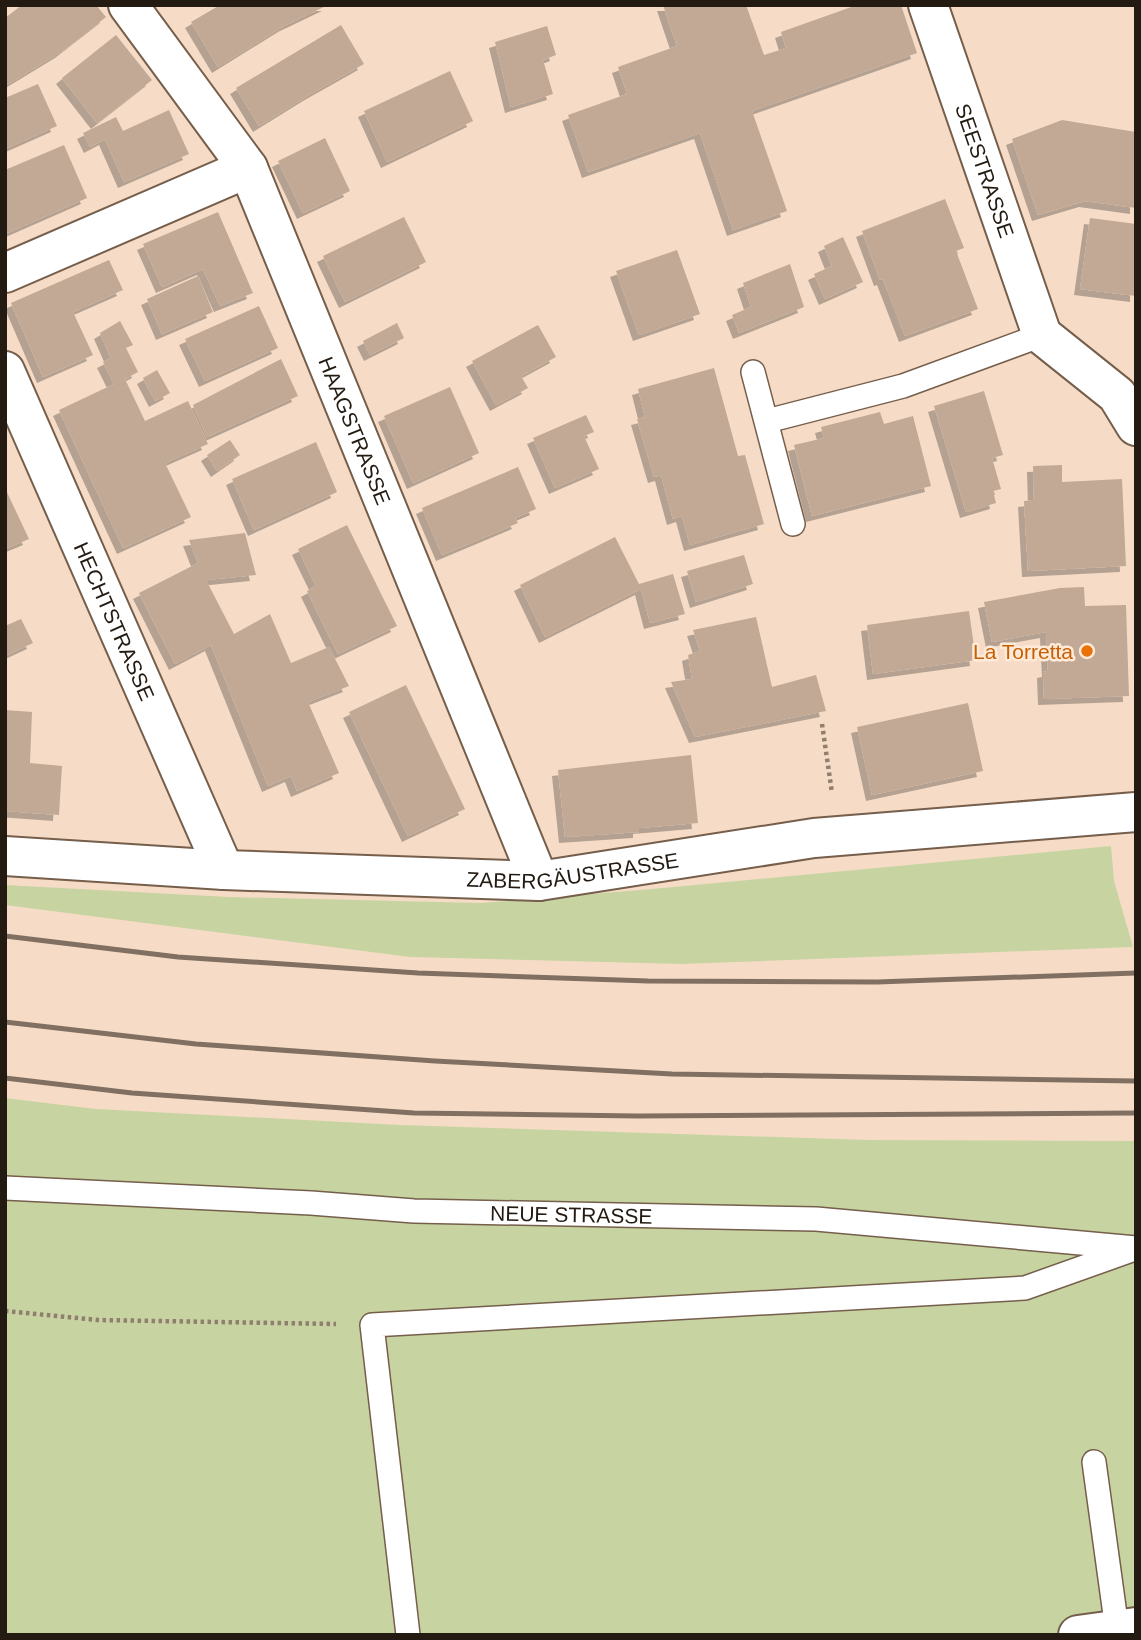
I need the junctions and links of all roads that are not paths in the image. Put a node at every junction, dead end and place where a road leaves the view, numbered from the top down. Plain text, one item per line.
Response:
1 (128, 5) edge
2 (928, 5) edge
3 (248, 169) junction
4 (5, 274) edge
5 (1042, 335) junction
6 (5, 370) edge
7 (753, 372) dead end
8 (767, 421) junction
9 (1136, 426) edge
10 (793, 524) dead end
11 (1136, 812) edge
12 (5, 856) edge
13 (224, 870) junction
14 (539, 881) junction
15 (5, 1188) edge
16 (1136, 1249) edge
17 (1094, 1462) dead end
18 (1126, 1628) edge
19 (408, 1635) edge
20 (1078, 1635) edge

1 - 3 street, HAAGSTRASSE
2 - 5 street, SEESTRASSE
3 - 4 street
3 - 14 street, HAAGSTRASSE
5 - 8 lane
5 - 9 street
6 - 13 street, HECHTSTRASSE
7 - 8 lane
8 - 10 lane
11 - 14 street, ZABERGÄUSTRASSE
12 - 13 street, ZABERGÄUSTRASSE
13 - 14 street, ZABERGÄUSTRASSE
15 - 16 lane, NEUE STRASSE
16 - 19 lane
17 - 18 lane
18 - 20 street

